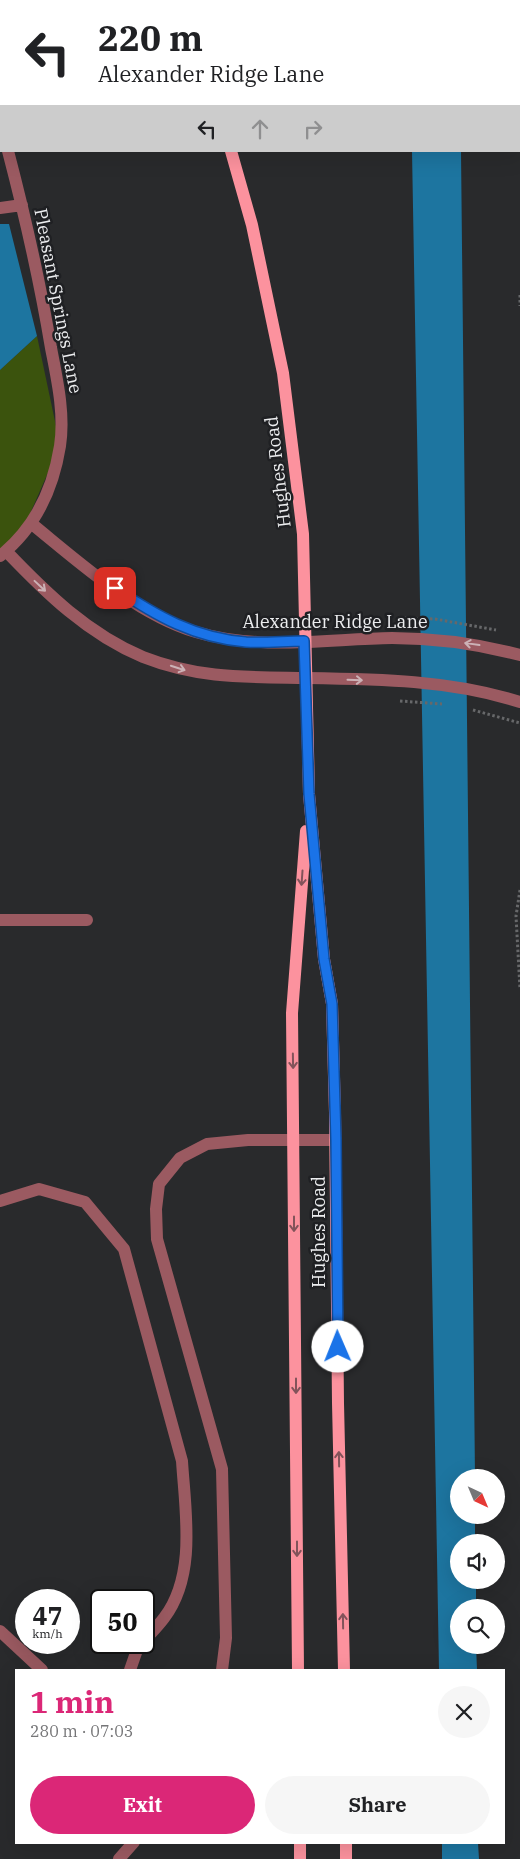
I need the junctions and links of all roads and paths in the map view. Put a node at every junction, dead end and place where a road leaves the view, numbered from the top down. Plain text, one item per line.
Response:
1 (520, 32) edge
2 (520, 47) edge
3 (8, 152) edge
4 (231, 152) edge
5 (22, 205) junction
6 (0, 208) edge
7 (520, 295) edge
8 (520, 306) edge
9 (32, 524) junction
10 (3, 553) edge
11 (304, 641) junction
12 (520, 655) edge
13 (306, 678) junction
14 (400, 701) dead end
15 (520, 702) edge
16 (445, 705) dead end
17 (466, 708) dead end
18 (520, 723) edge
19 (309, 794) junction
20 (520, 890) edge
21 (0, 920) edge
22 (87, 920) dead end
23 (520, 989) edge
24 (294, 1140) junction
25 (336, 1140) junction
26 (0, 1201) edge
27 (155, 1628) edge
28 (0, 1631) edge
29 (136, 1654) edge
30 (41, 1669) edge
31 (130, 1669) edge
32 (222, 1669) edge
33 (298, 1669) edge
34 (344, 1669) edge
35 (132, 1844) edge
36 (300, 1844) edge
37 (346, 1844) edge
38 (119, 1859) edge
39 (300, 1859) edge
40 (346, 1859) edge

1 - 2 path
3 - 5 street, Pleasant Springs Lane
4 - 11 main road, Hughes Road
5 - 6 street
5 - 9 street, Pleasant Springs Lane
7 - 8 path
9 - 10 street, Pleasant Springs Lane
9 - 11 street, Alexander Ridge Lane
10 -> 13 street
12 -> 11 street, Alexander Ridge Lane
11 - 13 main road, Hughes Road
13 -> 15 street
13 - 19 main road, Hughes Road
14 - 16 path
17 - 18 path
19 -> 24 main road, Hughes Road
19 - 25 main road, Hughes Road
20 - 23 path
21 - 22 street
24 - 25 street
24 - 32 street
24 -> 33 main road, Hughes Road
34 -> 25 main road, Hughes Road
26 - 27 street
28 - 30 street
29 - 31 street
35 - 38 street
36 - 39 main road
37 - 40 main road

